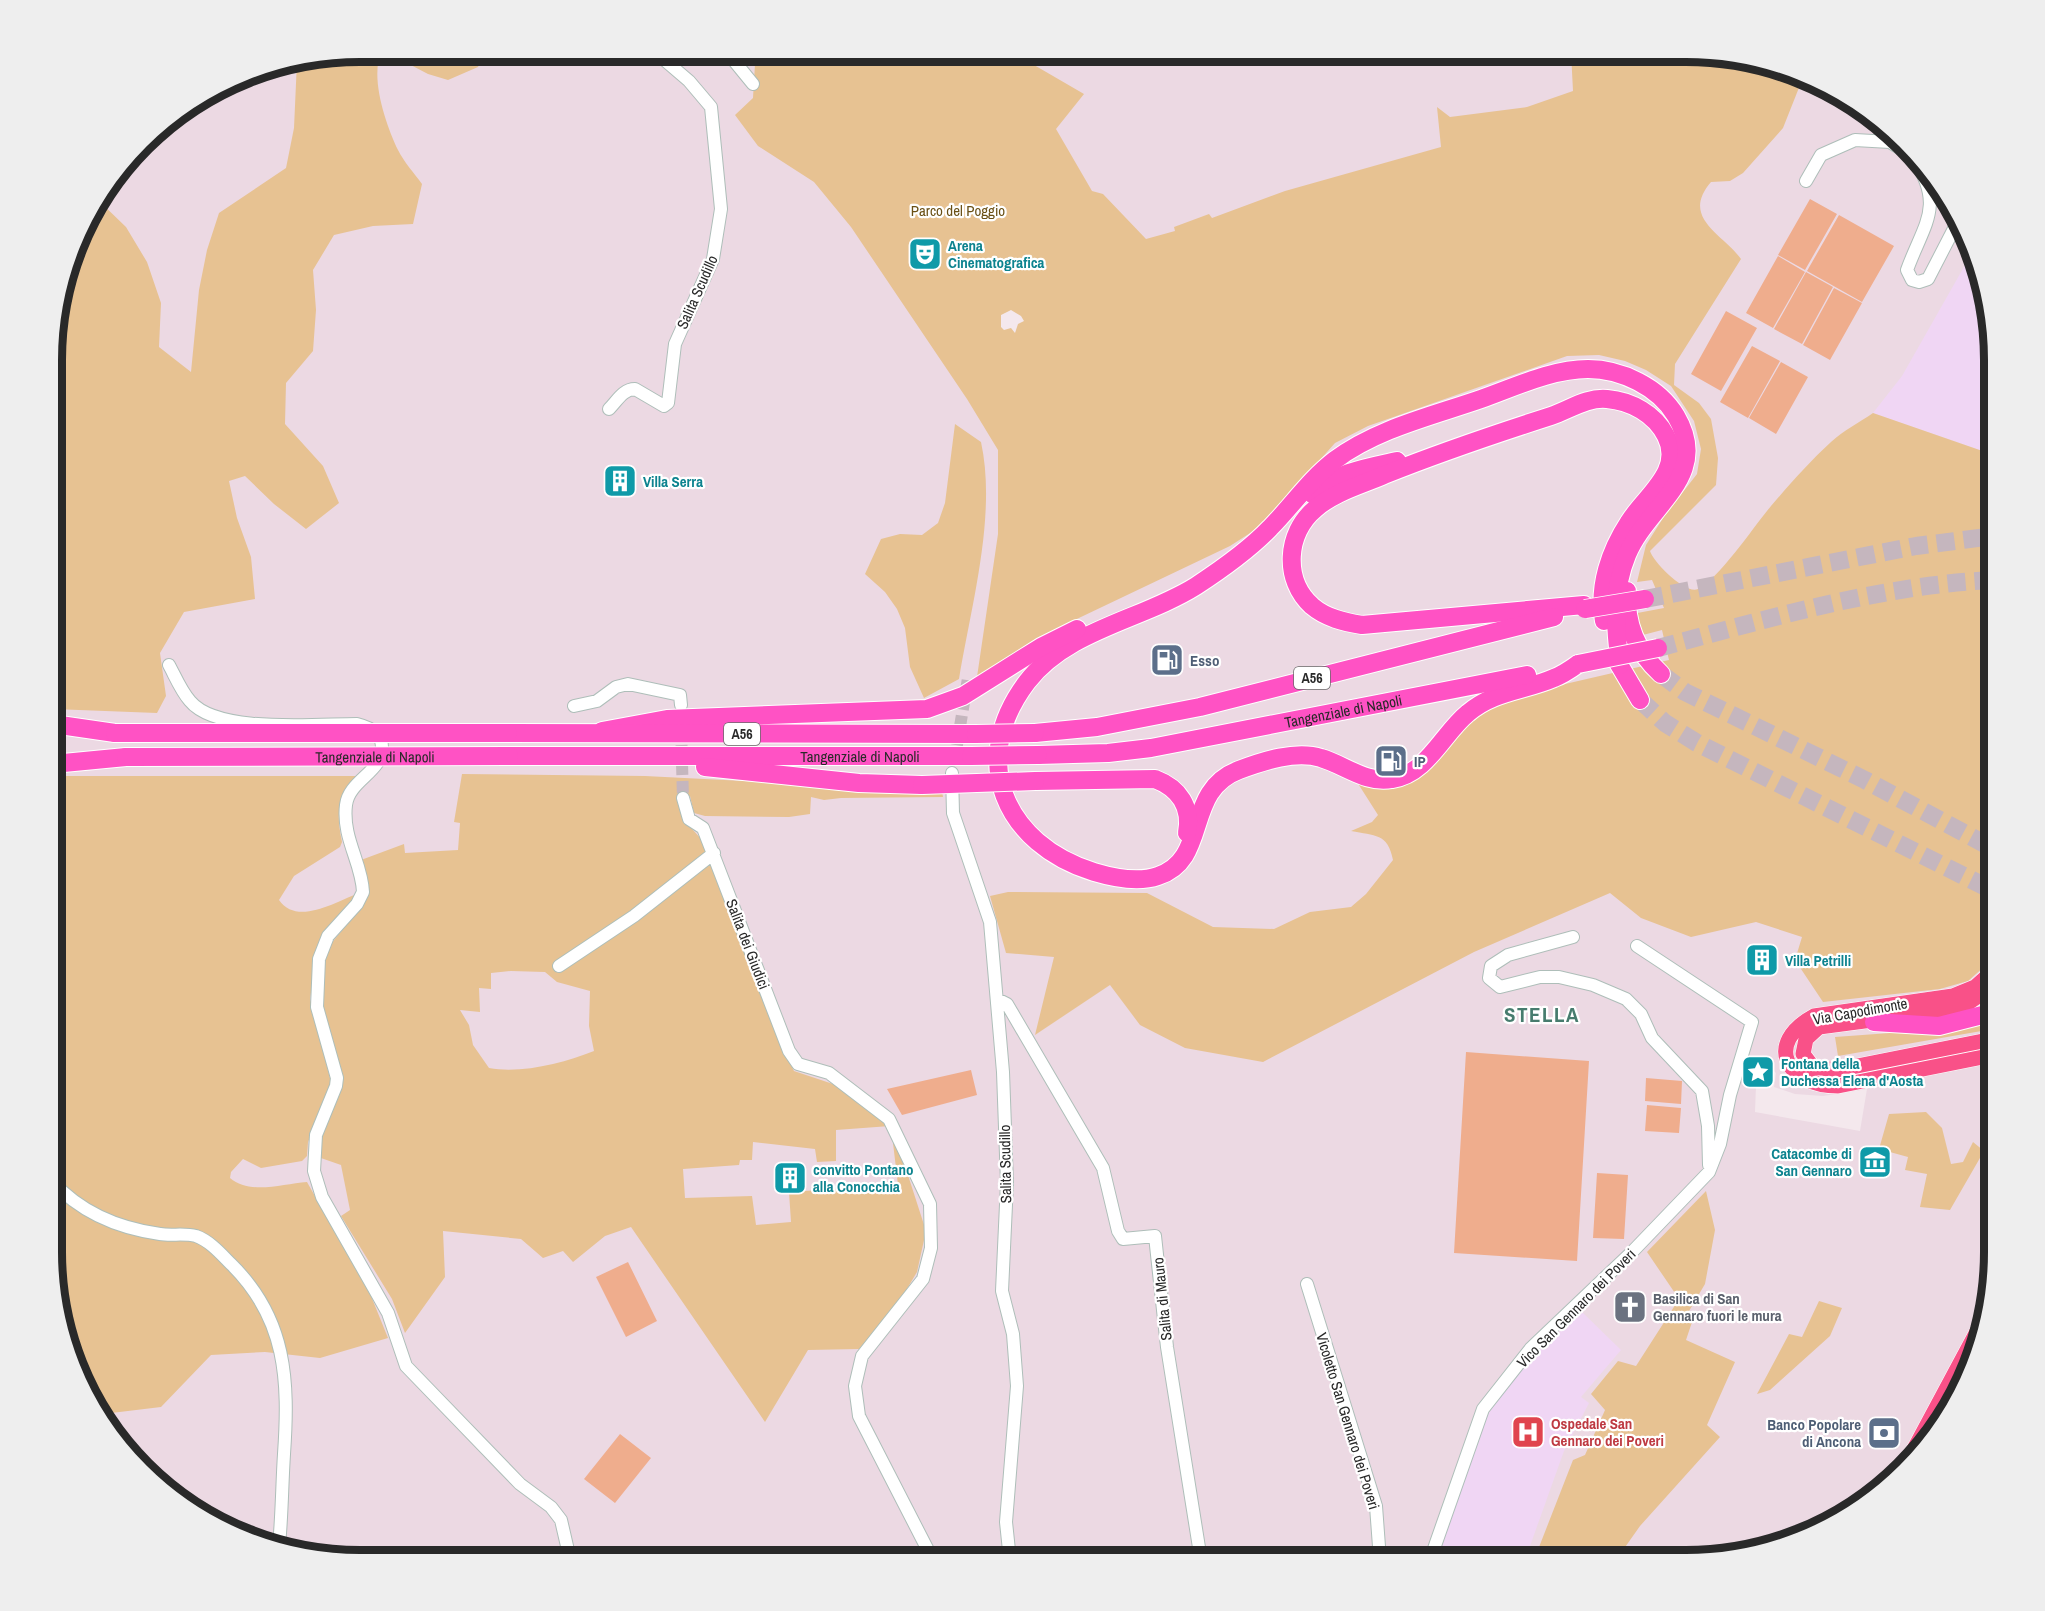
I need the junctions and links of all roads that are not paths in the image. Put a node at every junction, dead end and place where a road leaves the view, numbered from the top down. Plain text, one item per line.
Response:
1 (667, 62) edge
2 (735, 62) edge
3 (753, 84) dead end
4 (1889, 142) edge
5 (1806, 181) dead end
6 (1928, 186) edge
7 (1954, 229) edge
8 (609, 409) dead end
9 (1438, 453) junction
10 (1662, 503) junction
11 (1257, 541) junction
12 (1645, 599) tunnel mouth
13 (1585, 607) junction
14 (1484, 634) junction
15 (1412, 640) dead end
16 (1658, 648) tunnel mouth
17 (1578, 664) junction
18 (169, 665) dead end
19 (1620, 665) junction
20 (1662, 674) tunnel mouth
21 (1640, 700) tunnel mouth
22 (574, 705) dead end
23 (681, 705) dead end
24 (62, 725) edge
25 (603, 731) junction
26 (62, 732) edge
27 (115, 733) junction
28 (62, 755) edge
29 (126, 757) junction
30 (622, 758) junction
31 (62, 763) edge
32 (952, 773) tunnel mouth
33 (683, 798) tunnel mouth
34 (714, 853) junction
35 (1573, 937) dead end
36 (1637, 946) dead end
37 (559, 966) dead end
38 (1984, 979) edge
39 (1984, 993) edge
40 (997, 999) junction
41 (1984, 1015) edge
42 (1874, 1022) junction
43 (1984, 1041) edge
44 (1984, 1056) edge
45 (1709, 1172) junction
46 (62, 1192) edge
47 (1307, 1284) dead end
48 (1968, 1349) edge
49 (1925, 1429) edge
50 (279, 1538) edge
51 (568, 1550) edge
52 (928, 1550) edge
53 (1009, 1550) edge
54 (1199, 1550) edge
55 (1379, 1550) edge
56 (1434, 1550) edge

1 - 8 street, Salita Scudillo
2 - 3 street
4 - 5 street
6 - 7 street
9 - 13 highway
9 - 19 highway
9 - 30 highway, bridge
10 - 11 highway
10 - 19 highway
10 - 20 highway
11 - 17 highway
11 - 25 highway
12 - 13 highway, bridge
13 - 14 highway, Tangenziale di Napoli / A56
14 - 15 highway
14 - 25 highway, Tangenziale di Napoli / A56, bridge
16 - 17 highway, Tangenziale di Napoli / A56, bridge
17 - 30 highway, Tangenziale di Napoli / A56, bridge
18 - 51 street
19 - 21 highway
22 - 23 street
24 - 27 highway
25 - 27 highway, Tangenziale di Napoli / A56, bridge
26 - 27 highway, Tangenziale di Napoli / A56
28 - 29 highway, Tangenziale di Napoli / A56
29 - 30 highway, Tangenziale di Napoli / A56, bridge
29 - 31 highway
32 - 40 street, Salita Scudillo
33 - 34 street, Salita dei Giudici
34 - 37 street
34 - 52 street, Salita dei Giudici
35 - 45 street
36 - 45 street
38 - 44 main road, Via Capodimonte
39 - 42 main road, Via Capodimonte
40 - 53 street, Salita Scudillo
40 - 54 street, Salita di Mauro
41 - 42 highway
42 - 43 main road, Via Capodimonte
45 - 56 street, Vico San Gennaro dei Poveri
46 - 50 street
47 - 55 street, Vicoletto San Gennaro dei Poveri
48 - 49 main road

